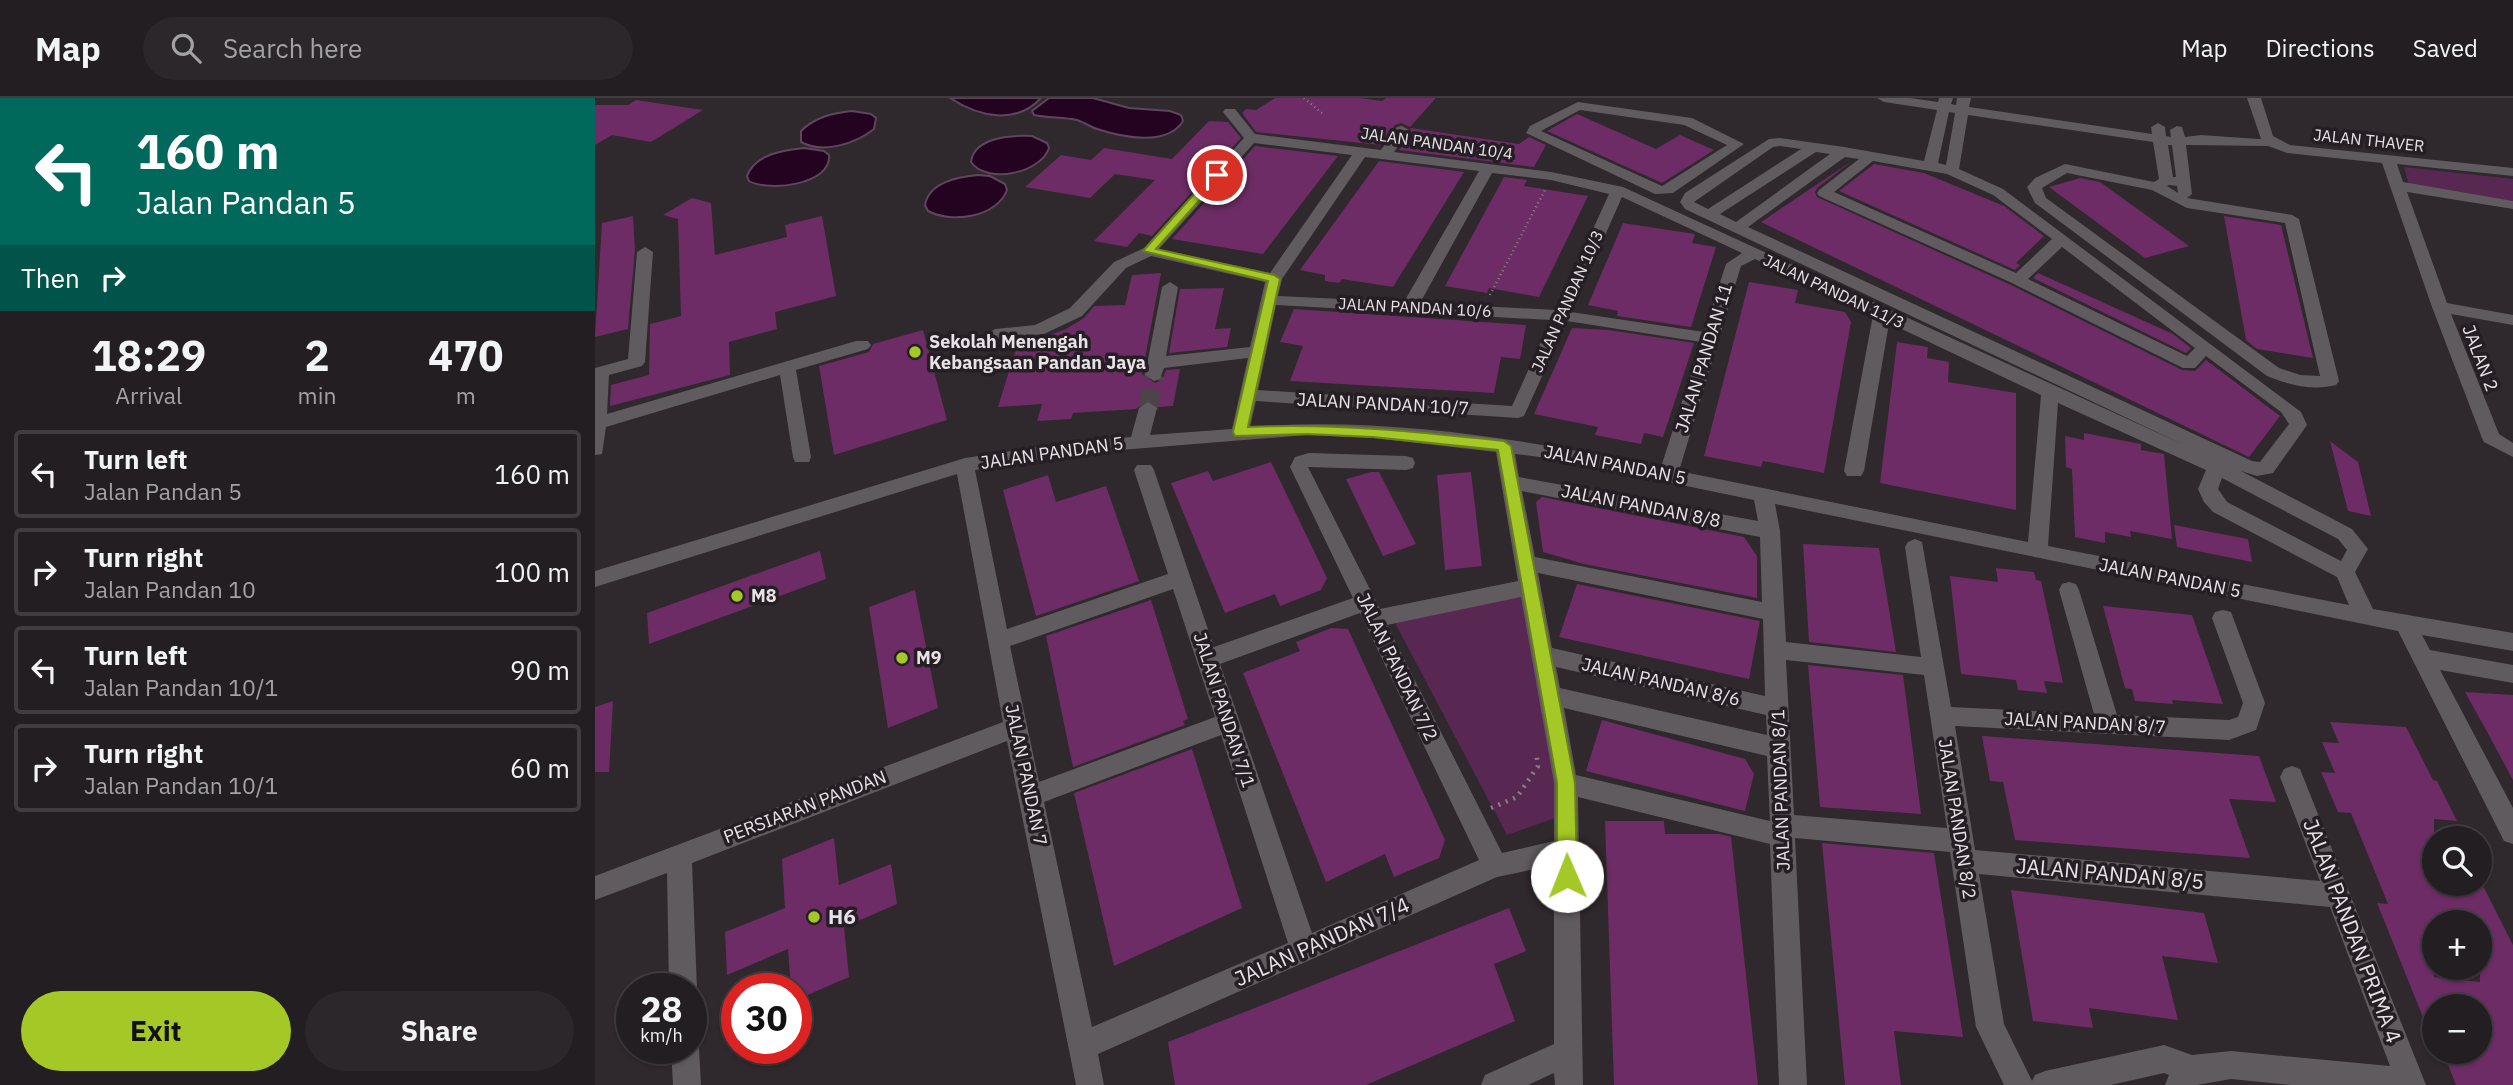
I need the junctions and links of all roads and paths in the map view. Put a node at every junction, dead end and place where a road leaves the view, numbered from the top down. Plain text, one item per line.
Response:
1 (1304, 98) edge
2 (1884, 98) edge
3 (2254, 98) edge
4 (1906, 101) junction
5 (1945, 102) edge
6 (1963, 102) edge
7 (1653, 110) joint
8 (1230, 112) dead end
9 (1323, 114) dead end
10 (1999, 115) junction
11 (1939, 126) junction
12 (1959, 129) junction
13 (1402, 130) dead end
14 (2122, 133) junction
15 (2159, 133) junction
16 (2178, 136) junction
17 (1251, 138) junction
18 (2268, 139) junction
19 (1814, 147) junction
20 (1362, 150) junction
21 (1844, 151) junction
22 (1386, 154) junction
23 (1871, 156) junction
24 (2389, 159) junction
25 (2163, 161) junction
26 (1930, 166) junction
27 (1488, 167) junction
28 (1952, 171) junction
29 (2513, 172) edge
30 (1551, 176) junction
31 (2183, 183) junction
32 (2161, 184) junction
33 (2399, 186) junction
34 (1618, 190) junction
35 (2187, 204) junction
36 (2513, 205) edge
37 (1709, 215) junction
38 (1737, 228) junction
39 (2061, 239) junction
40 (1149, 251) junction
41 (645, 252) dead end
42 (1753, 253) junction
43 (1274, 279) junction
44 (2018, 280) junction
45 (1170, 287) dead end
46 (1269, 300) junction
47 (1409, 307) junction
48 (2440, 307) junction
49 (1482, 311) junction
50 (1882, 313) junction
51 (1560, 315) junction
52 (2513, 320) edge
53 (995, 334) dead end
54 (1711, 338) junction
55 (862, 345) dead end
56 (2205, 347) junction
57 (1257, 352) junction
58 (787, 367) junction
59 (2050, 392) junction
60 (1248, 396) junction
61 (1148, 408) tunnel mouth
62 (1518, 412) joint
63 (597, 423) junction
64 (1240, 432) junction
65 (1139, 441) junction
66 (1504, 446) junction
67 (595, 449) edge
68 (2513, 451) edge
69 (802, 457) dead end
70 (1406, 463) dead end
71 (965, 465) junction
72 (2217, 467) junction
73 (1144, 470) dead end
74 (1854, 471) dead end
75 (1668, 475) junction
76 (1511, 482) junction
77 (1763, 495) junction
78 (1770, 531) junction
79 (1915, 547) dead end
80 (2037, 552) junction
81 (1526, 563) junction
82 (2345, 572) junction
83 (1181, 578) junction
84 (595, 579) edge
85 (1530, 587) junction
86 (2069, 590) dead end
87 (1370, 610) junction
88 (1773, 613) junction
89 (2365, 616) junction
90 (2223, 618) dead end
91 (2405, 624) junction
92 (998, 641) junction
93 (2513, 642) edge
94 (1775, 650) junction
95 (1543, 655) junction
96 (2421, 657) junction
97 (1207, 659) junction
98 (1934, 667) junction
99 (2513, 674) edge
100 (1550, 695) junction
101 (1778, 708) junction
102 (1941, 716) junction
103 (1229, 722) junction
104 (2109, 726) junction
105 (1016, 727) junction
106 (1534, 741) dead end
107 (1779, 748) junction
108 (2292, 777) dead end
109 (1566, 783) junction
110 (1030, 796) junction
111 (1489, 809) dead end
112 (1782, 830) junction
113 (2513, 833) edge
114 (1567, 850) junction
115 (1962, 851) junction
116 (679, 856) junction
117 (1495, 866) junction
118 (595, 888) edge
119 (2336, 895) junction
120 (1304, 950) junction
121 (683, 973) edge
122 (1082, 1046) junction
123 (1569, 1052) junction
124 (686, 1064) edge
125 (2183, 1072) edge
126 (2412, 1083) edge
127 (687, 1085) edge
128 (1090, 1085) edge
129 (1495, 1085) edge
130 (1569, 1085) edge
131 (1793, 1085) edge
132 (2019, 1085) edge
133 (2045, 1085) edge

1 - 9 path
2 - 4 street
3 - 18 street
4 - 5 street
4 - 11 street
5 - 6 street
5 - 11 street
6 - 10 street
6 - 12 street
6 - 15 street
7 - 7 street
8 - 17 street
10 - 12 street
10 - 14 street
11 - 26 street
12 - 28 street
13 - 22 street
14 - 15 street
14 - 25 street
15 - 16 street, JALAN THAVER
15 - 25 street
16 - 18 street, JALAN THAVER
16 - 31 street
17 - 20 street, JALAN PANDAN 10/4
17 - 40 street
18 - 24 street, JALAN THAVER
19 - 21 street
19 - 37 street
19 - 37 street
20 - 22 street, JALAN PANDAN 10/4
20 - 43 street
21 - 23 street
21 - 38 street
22 - 27 street, JALAN PANDAN 10/4
23 - 26 street
23 - 44 street
24 - 29 street, JALAN THAVER
24 - 33 street, JALAN 2
25 - 32 street
26 - 28 street
27 - 30 street, JALAN PANDAN 10/4
27 - 47 street
28 - 39 street
30 - 34 street, JALAN PANDAN 10/4
30 - 49 path
31 - 32 street
31 - 35 street
32 - 35 street
32 - 35 street
33 - 36 street
33 - 48 street, JALAN 2
34 - 42 street, JALAN PANDAN 11/3
34 - 51 street, JALAN PANDAN 10/3
37 - 38 street
38 - 56 street
39 - 44 street
39 - 56 street
40 - 43 street
40 - 53 street
41 - 63 street
42 - 50 street, JALAN PANDAN 11/3
42 - 54 street, JALAN PANDAN 11
43 - 46 street
44 - 56 street
45 - 57 street
46 - 47 street, JALAN PANDAN 10/6
46 - 57 street
47 - 49 street, JALAN PANDAN 10/6
48 - 52 street, JALAN 2
48 - 68 street, JALAN 2
49 - 51 street, JALAN PANDAN 10/6
50 - 59 street, JALAN PANDAN 11/3
50 - 74 street
51 - 54 street, JALAN PANDAN 10/6
51 - 62 street, JALAN PANDAN 10/3
54 - 75 street, JALAN PANDAN 11
55 - 58 street
57 - 60 street
58 - 63 street
58 - 69 street
59 - 72 street, JALAN PANDAN 11/3
59 - 80 street
60 - 62 street, JALAN PANDAN 10/7
60 - 64 street
61 - 65 street
63 - 67 street
64 - 65 street, JALAN PANDAN 5
64 - 66 street, JALAN PANDAN 5
65 - 71 street, JALAN PANDAN 5
66 - 75 street, JALAN PANDAN 5
66 - 76 street
70 - 87 street, JALAN PANDAN 7/2
71 - 84 street, JALAN PANDAN 5
71 - 92 street, JALAN PANDAN 7
72 - 82 street
72 - 82 street, JALAN PANDAN 11/3
73 - 83 street, JALAN PANDAN 7/1
75 - 77 street, JALAN PANDAN 5
76 - 78 street, JALAN PANDAN 8/8
76 - 81 street
77 - 78 street, JALAN PANDAN 8/1
77 - 80 street, JALAN PANDAN 5
78 - 88 street, JALAN PANDAN 8/1
79 - 98 street, JALAN PANDAN 8/2
80 - 89 street, JALAN PANDAN 5
81 - 85 street
81 - 88 street
82 - 89 street
83 - 92 street
83 - 97 street, JALAN PANDAN 7/1
85 - 87 street
85 - 95 street
86 - 104 street
87 - 97 street
87 - 117 street, JALAN PANDAN 7/2
88 - 94 street, JALAN PANDAN 8/1
89 - 91 street, JALAN PANDAN 5
90 - 104 street, JALAN PANDAN 8/7
91 - 93 street, JALAN PANDAN 5
91 - 96 street
92 - 105 street, JALAN PANDAN 7
94 - 98 street
94 - 101 street, JALAN PANDAN 8/1
95 - 100 street
95 - 101 street, JALAN PANDAN 8/6
96 - 99 street
96 - 113 street
97 - 103 street, JALAN PANDAN 7/1
98 - 102 street, JALAN PANDAN 8/2
100 - 107 street
100 - 109 street
101 - 107 street, JALAN PANDAN 8/1
102 - 104 street, JALAN PANDAN 8/7
102 - 115 street, JALAN PANDAN 8/2
103 - 110 street
103 - 120 street, JALAN PANDAN 7/1
105 - 110 street, JALAN PANDAN 7
105 - 116 street, PERSIARAN PANDAN
106 - 111 path
107 - 112 street, JALAN PANDAN 8/1
108 - 119 street, JALAN PANDAN PRIMA 4
109 - 112 street, JALAN PANDAN 8/5
109 - 114 street
110 - 122 street, JALAN PANDAN 7
112 - 115 street, JALAN PANDAN 8/5
112 - 131 street, JALAN PANDAN 8/1
114 - 117 street, JALAN PANDAN 7/4
114 - 123 street
115 - 119 street, JALAN PANDAN 8/5
115 - 132 street, JALAN PANDAN 8/2
116 - 118 street, PERSIARAN PANDAN
116 - 121 street
117 - 120 street, JALAN PANDAN 7/4
119 - 126 street, JALAN PANDAN PRIMA 4
120 - 122 street, JALAN PANDAN 7/4
122 - 128 street, JALAN PANDAN 7
123 - 129 street
123 - 130 street
124 - 127 street
125 - 126 street
125 - 133 street

